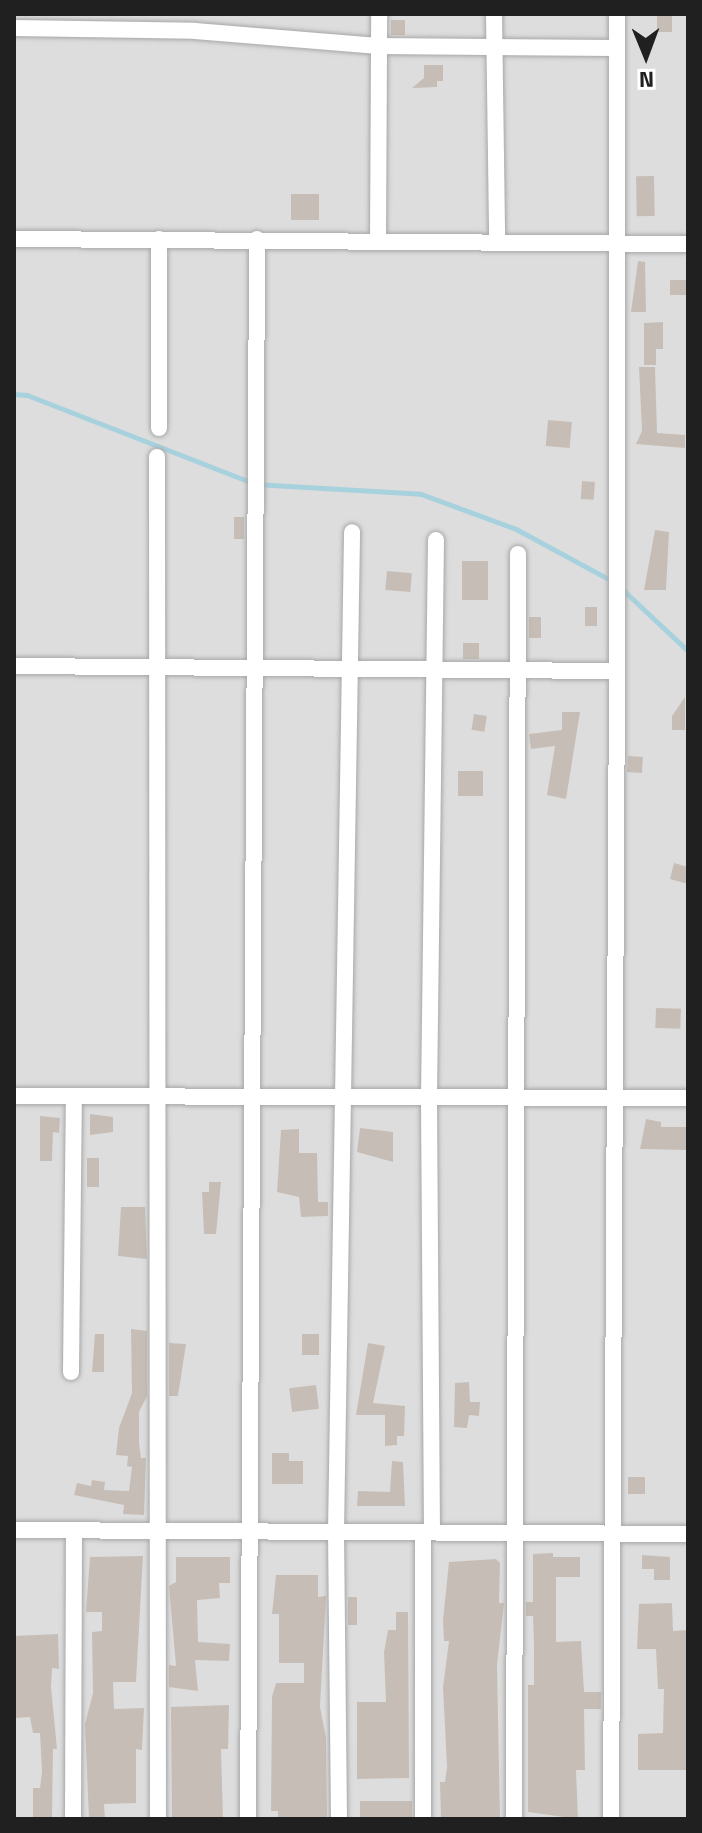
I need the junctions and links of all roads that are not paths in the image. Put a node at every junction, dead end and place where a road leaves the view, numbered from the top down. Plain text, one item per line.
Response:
1 (379, 14) edge
2 (494, 14) edge
3 (617, 14) edge
4 (14, 28) edge
5 (378, 46) junction
6 (495, 46) junction
7 (617, 48) junction
8 (14, 239) edge
9 (159, 239) junction
10 (257, 239) junction
11 (378, 241) junction
12 (497, 242) junction
13 (615, 244) junction
14 (688, 244) edge
15 (159, 428) dead end
16 (157, 457) dead end
17 (352, 532) dead end
18 (436, 540) dead end
19 (518, 554) dead end
20 (14, 666) edge
21 (257, 667) junction
22 (350, 668) junction
23 (519, 668) junction
24 (161, 669) junction
25 (438, 670) junction
26 (617, 671) junction
27 (155, 1095) junction
28 (14, 1096) edge
29 (74, 1096) junction
30 (250, 1096) junction
31 (344, 1096) junction
32 (429, 1097) junction
33 (611, 1097) junction
34 (688, 1098) edge
35 (513, 1099) junction
36 (71, 1372) dead end
37 (14, 1530) edge
38 (74, 1531) junction
39 (515, 1531) junction
40 (336, 1532) junction
41 (427, 1532) junction
42 (612, 1532) junction
43 (158, 1533) junction
44 (248, 1534) junction
45 (688, 1534) edge
46 (73, 1819) edge
47 (158, 1819) edge
48 (248, 1819) edge
49 (339, 1819) edge
50 (423, 1819) edge
51 (514, 1819) edge
52 (611, 1819) edge

1 - 5 street
2 - 6 street
3 - 7 street
4 - 5 street
5 - 6 street
5 - 11 street
6 - 7 street
6 - 12 street
7 - 13 street
8 - 9 street
9 - 10 street
9 - 15 street
10 - 11 street
10 - 21 street
11 - 12 street
12 - 13 street
13 - 14 street
13 - 26 street
16 - 24 street
17 - 22 street
18 - 25 street
19 - 23 street
20 - 24 street
21 - 22 street
21 - 24 street
21 - 30 street
22 - 25 street
22 - 31 street
23 - 25 street
23 - 26 street
23 - 35 street
24 - 27 street
25 - 32 street
26 - 33 street
27 - 29 street
27 - 30 street
27 - 43 street
28 - 29 street
29 - 36 street
30 - 31 street
30 - 44 street
31 - 32 street
31 - 40 street
32 - 35 street
32 - 41 street
33 - 34 street
33 - 35 street
33 - 42 street
35 - 39 street
37 - 38 street
38 - 43 street
38 - 46 street
39 - 41 street
39 - 42 street
39 - 51 street
40 - 41 street
40 - 44 street
40 - 49 street
41 - 50 street
42 - 45 street
42 - 52 street
43 - 44 street
43 - 47 street
44 - 48 street

